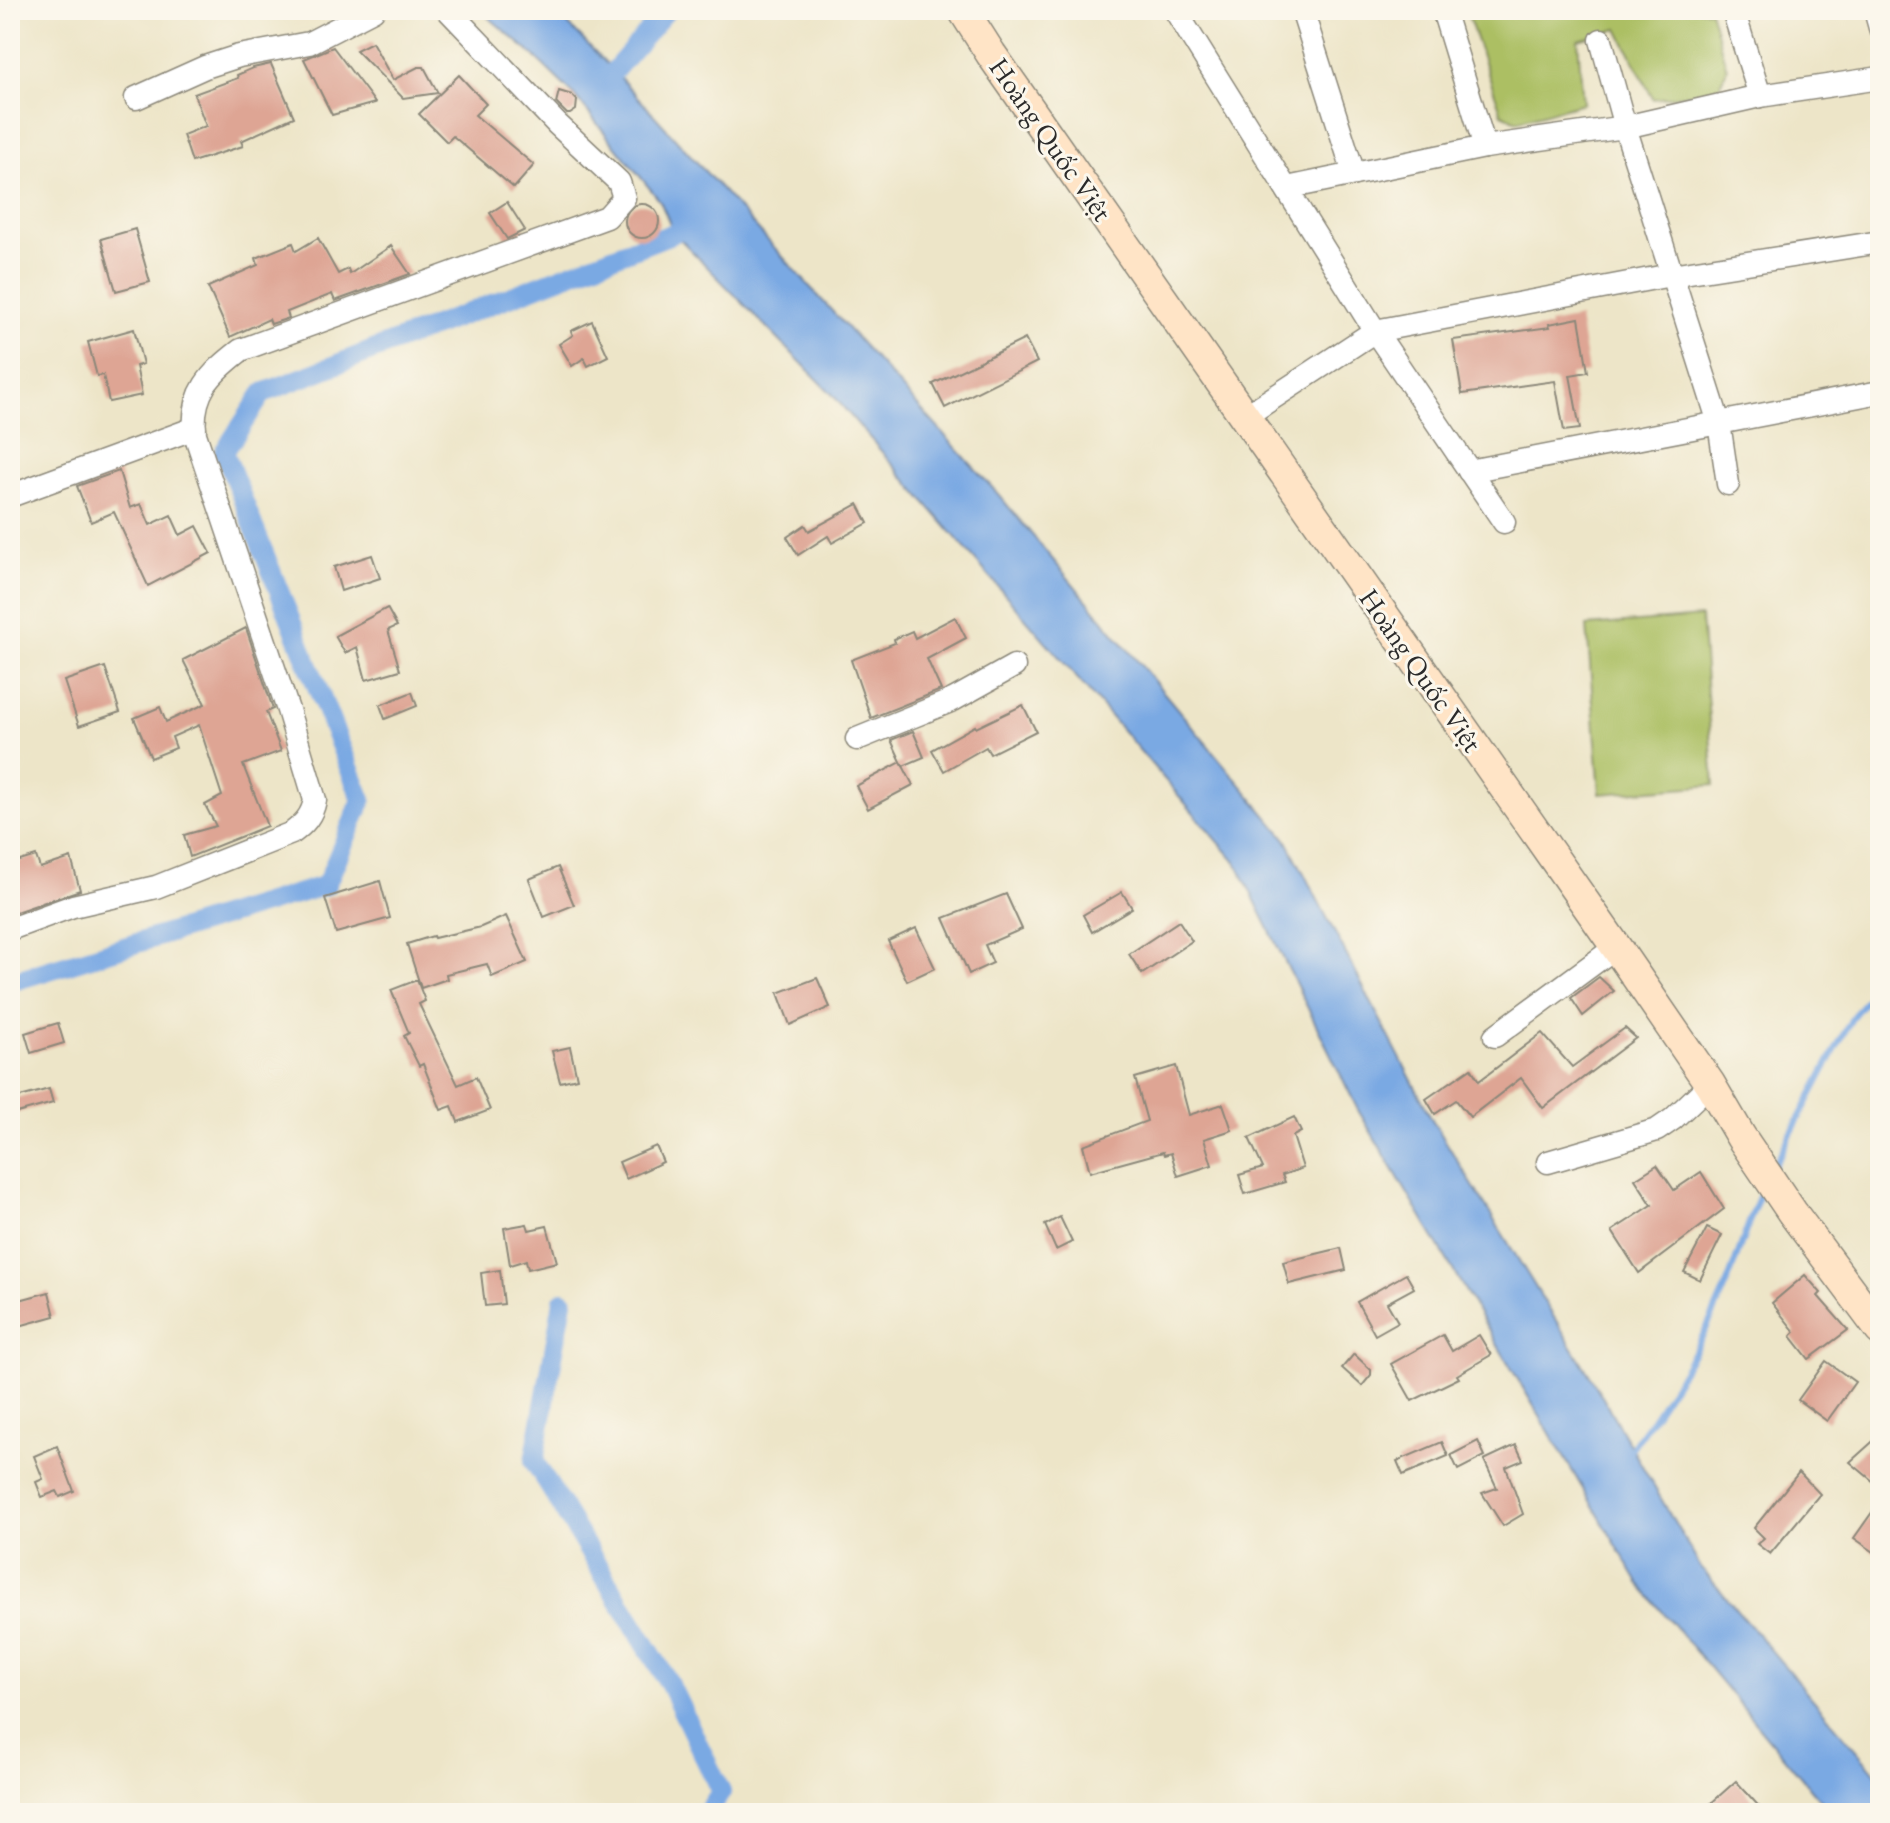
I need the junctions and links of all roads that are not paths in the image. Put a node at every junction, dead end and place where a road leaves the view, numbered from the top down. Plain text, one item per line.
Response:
1 (373, 10) edge
2 (448, 10) edge
3 (963, 10) edge
4 (1175, 10) edge
5 (1302, 10) edge
6 (1443, 10) edge
7 (1733, 10) edge
8 (1875, 10) edge
9 (1880, 28) edge
10 (1601, 40) dead end
11 (1880, 78) edge
12 (1760, 96) junction
13 (136, 98) dead end
14 (1625, 127) junction
15 (1485, 147) junction
16 (1354, 174) junction
17 (1287, 188) junction
18 (1880, 242) edge
19 (1671, 275) junction
20 (1375, 331) junction
21 (1880, 392) edge
22 (1244, 417) junction
23 (1719, 423) junction
24 (195, 428) junction
25 (1469, 471) junction
26 (1728, 484) dead end
27 (10, 496) edge
28 (1504, 522) dead end
29 (1014, 666) dead end
30 (857, 739) dead end
31 (10, 929) edge
32 (1616, 947) junction
33 (1495, 1036) dead end
34 (1710, 1084) junction
35 (1548, 1162) dead end
36 (1880, 1330) edge

1 - 13 street
2 - 24 street
3 - 22 street, Hoàng Quốc Việt
4 - 17 street
5 - 16 street
6 - 15 street
7 - 12 street
8 - 9 street
10 - 14 street
11 - 12 street
12 - 14 street
14 - 15 street
14 - 19 street
15 - 16 street
16 - 17 street
17 - 20 street
18 - 19 street
19 - 20 street
19 - 23 street
20 - 22 street
20 - 25 street
21 - 23 street
22 - 32 street, Hoàng Quốc Việt
23 - 25 street
23 - 26 street
24 - 27 street
24 - 31 street
25 - 28 street
29 - 30 street
32 - 33 street
32 - 34 street, Hoàng Quốc Việt
34 - 35 street
34 - 36 street, Hoàng Quốc Việt

